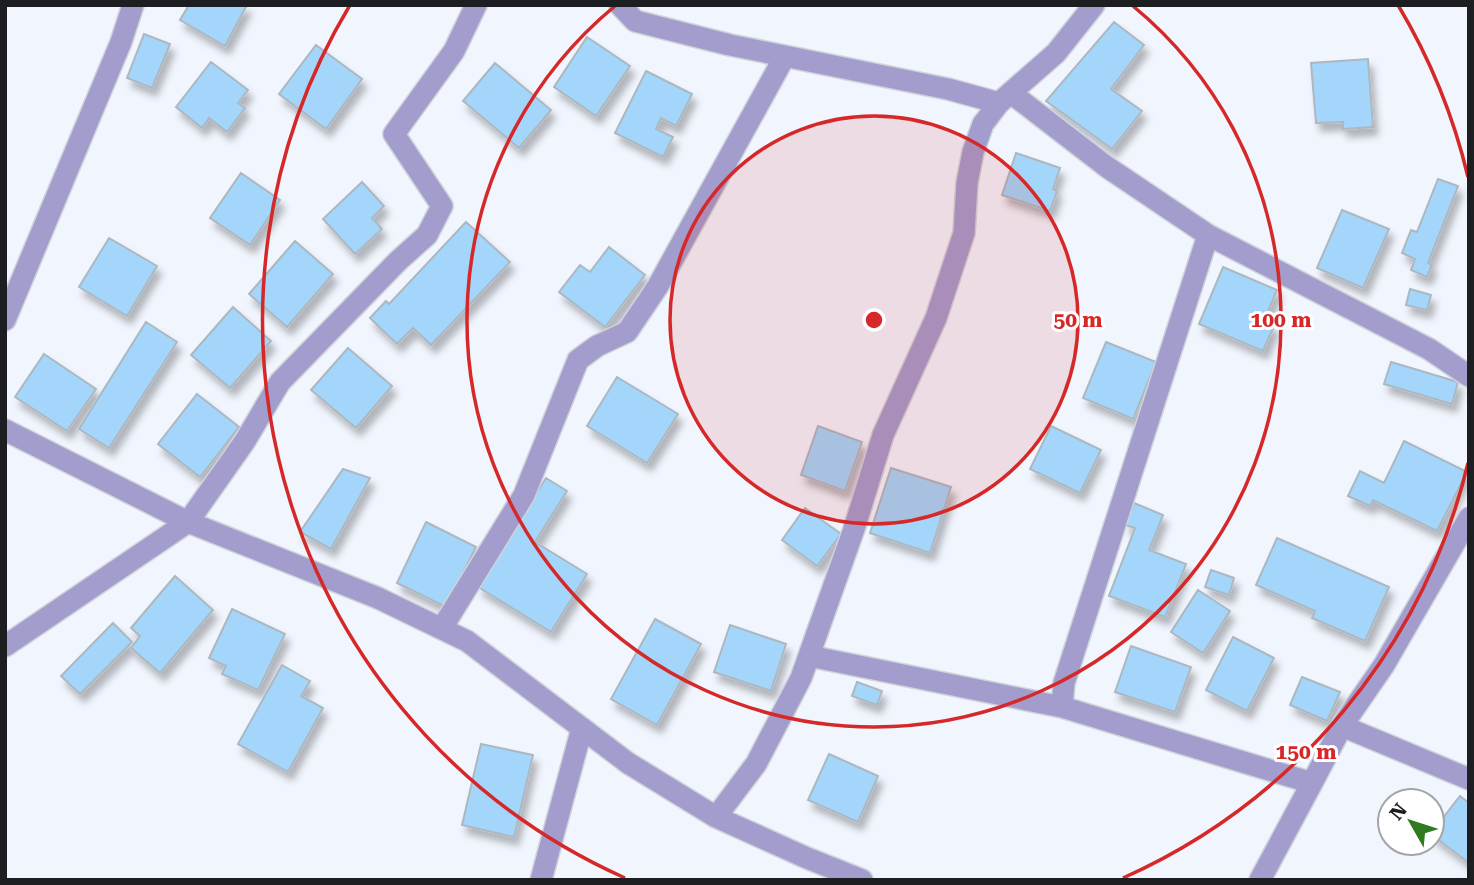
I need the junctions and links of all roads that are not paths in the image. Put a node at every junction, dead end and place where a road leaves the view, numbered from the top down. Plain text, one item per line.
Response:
1 (133, 5) edge
2 (476, 5) edge
3 (620, 5) edge
4 (1094, 5) edge
5 (785, 56) junction
6 (1005, 98) junction
7 (1208, 235) junction
8 (5, 320) edge
9 (1469, 376) edge
10 (5, 430) edge
11 (1469, 518) edge
12 (188, 522) junction
13 (442, 628) junction
14 (5, 646) edge
15 (809, 656) junction
16 (1062, 707) junction
17 (1342, 726) junction
18 (582, 728) junction
19 (1469, 779) edge
20 (1312, 783) junction
21 (716, 817) junction
22 (541, 880) edge
23 (862, 880) edge
24 (1260, 880) edge

1 - 8 street
2 - 12 street
3 - 5 street
4 - 6 street
5 - 6 street
5 - 13 street
6 - 7 street
6 - 15 street
7 - 9 street
7 - 16 street
10 - 12 street
11 - 17 street
12 - 13 street
12 - 14 street
13 - 18 street
15 - 16 street
15 - 21 street
16 - 20 street
17 - 19 street
17 - 20 street
18 - 21 street
18 - 22 street
20 - 24 street
21 - 23 street

